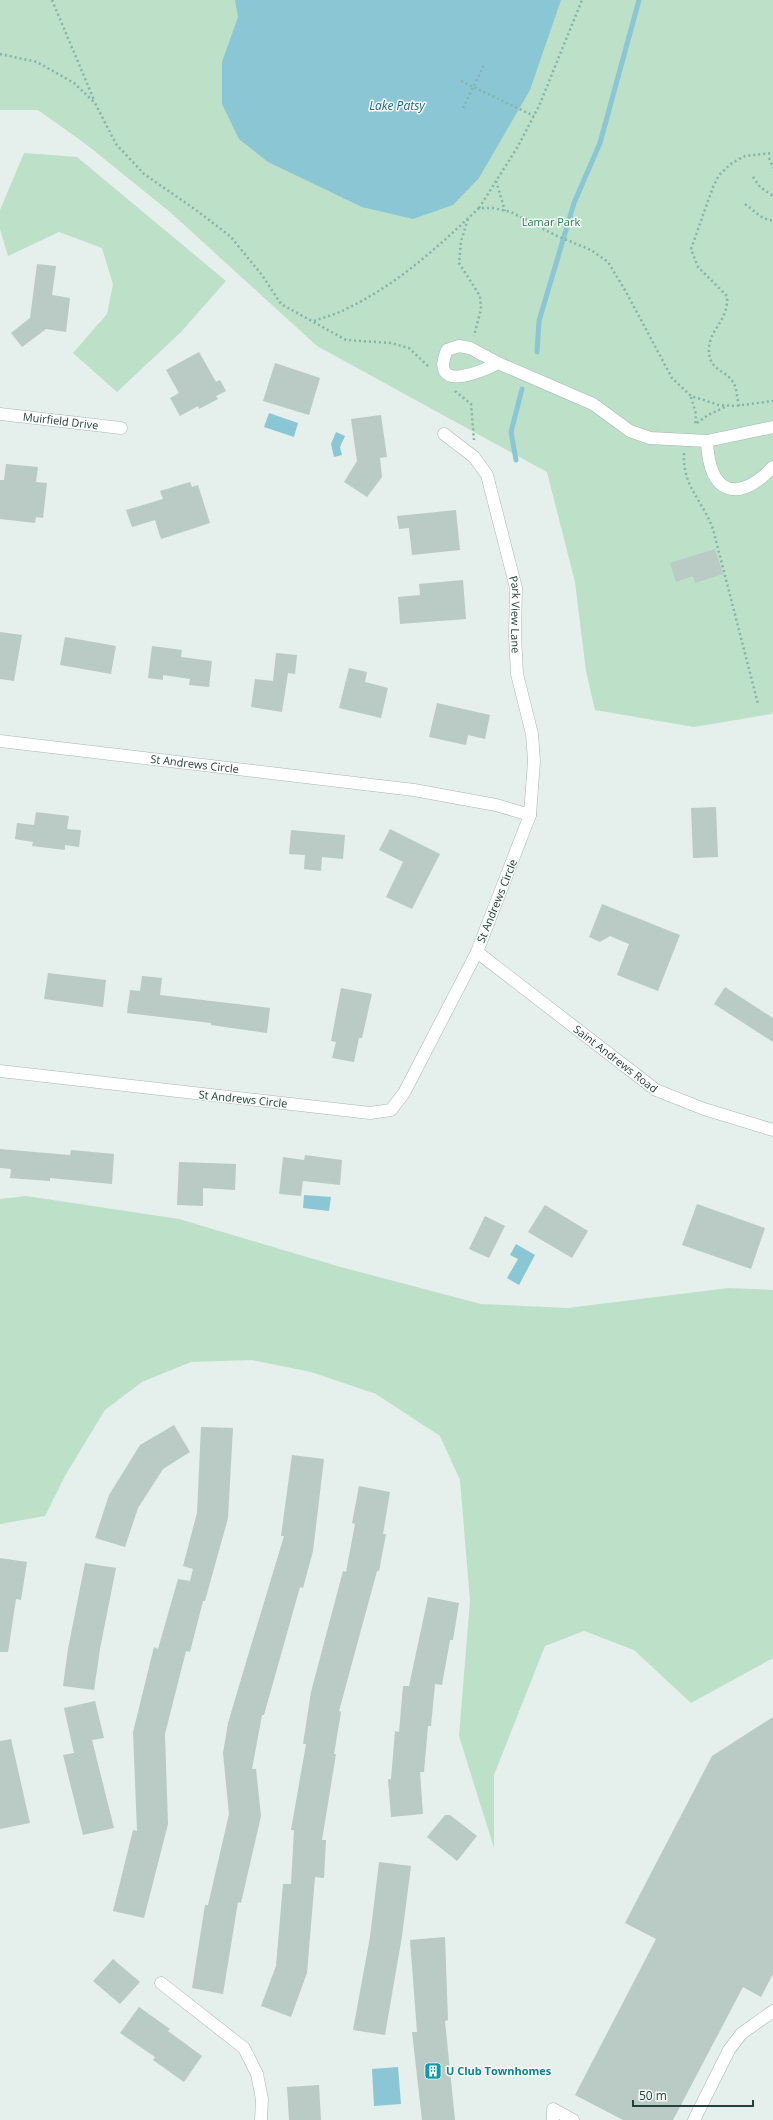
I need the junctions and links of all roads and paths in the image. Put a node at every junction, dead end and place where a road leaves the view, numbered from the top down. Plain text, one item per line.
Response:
1 (52, 0) edge
2 (582, 0) edge
3 (0, 54) edge
4 (484, 65) dead end
5 (461, 81) dead end
6 (474, 87) junction
7 (95, 103) junction
8 (463, 108) dead end
9 (534, 116) junction
10 (773, 153) edge
11 (769, 158) dead end
12 (773, 168) edge
13 (753, 177) dead end
14 (496, 181) junction
15 (773, 196) edge
16 (745, 204) dead end
17 (479, 208) junction
18 (506, 211) junction
19 (469, 218) junction
20 (773, 221) edge
21 (313, 321) junction
22 (470, 348) junction
23 (498, 363) junction
24 (430, 369) dead end
25 (453, 390) dead end
26 (691, 396) junction
27 (773, 401) edge
28 (728, 406) junction
29 (739, 406) junction
30 (0, 414) edge
31 (696, 424) junction
32 (773, 427) edge
33 (121, 428) dead end
34 (444, 434) dead end
35 (687, 440) junction
36 (707, 441) junction
37 (474, 457) junction
38 (773, 467) edge
39 (758, 704) dead end
40 (0, 741) edge
41 (530, 815) junction
42 (477, 952) junction
43 (0, 1071) edge
44 (773, 1130) edge
45 (161, 1983) dead end
46 (773, 2011) edge
47 (260, 2120) edge
48 (553, 2120) edge
49 (573, 2120) edge
50 (694, 2120) edge

1 - 7 path
2 - 9 path
3 - 7 path
4 - 6 path
5 - 6 path
6 - 8 path
6 - 9 path
7 - 21 path
9 - 14 path
10 - 29 path
11 - 12 path
13 - 15 path
14 - 17 path
14 - 18 path
16 - 20 path
17 - 18 path
17 - 19 path
18 - 26 path
19 - 21 path
19 - 22 path
21 - 24 path
22 - 23 street
22 - 23 street
23 - 35 street
25 - 37 path
26 - 28 path
26 - 31 path
27 - 29 path
28 - 29 path
28 - 31 path
30 - 33 street, Muirfield Drive
31 - 35 path
32 - 36 street
34 - 37 street, Park View Lane
35 - 36 street
35 - 39 path
36 - 38 street
37 - 41 street, Park View Lane
40 - 41 street, St Andrews Circle
41 - 42 street, St Andrews Circle
42 - 43 street, St Andrews Circle
42 - 44 street, Saint Andrews Road
45 - 47 street
46 - 50 street
48 - 49 street

